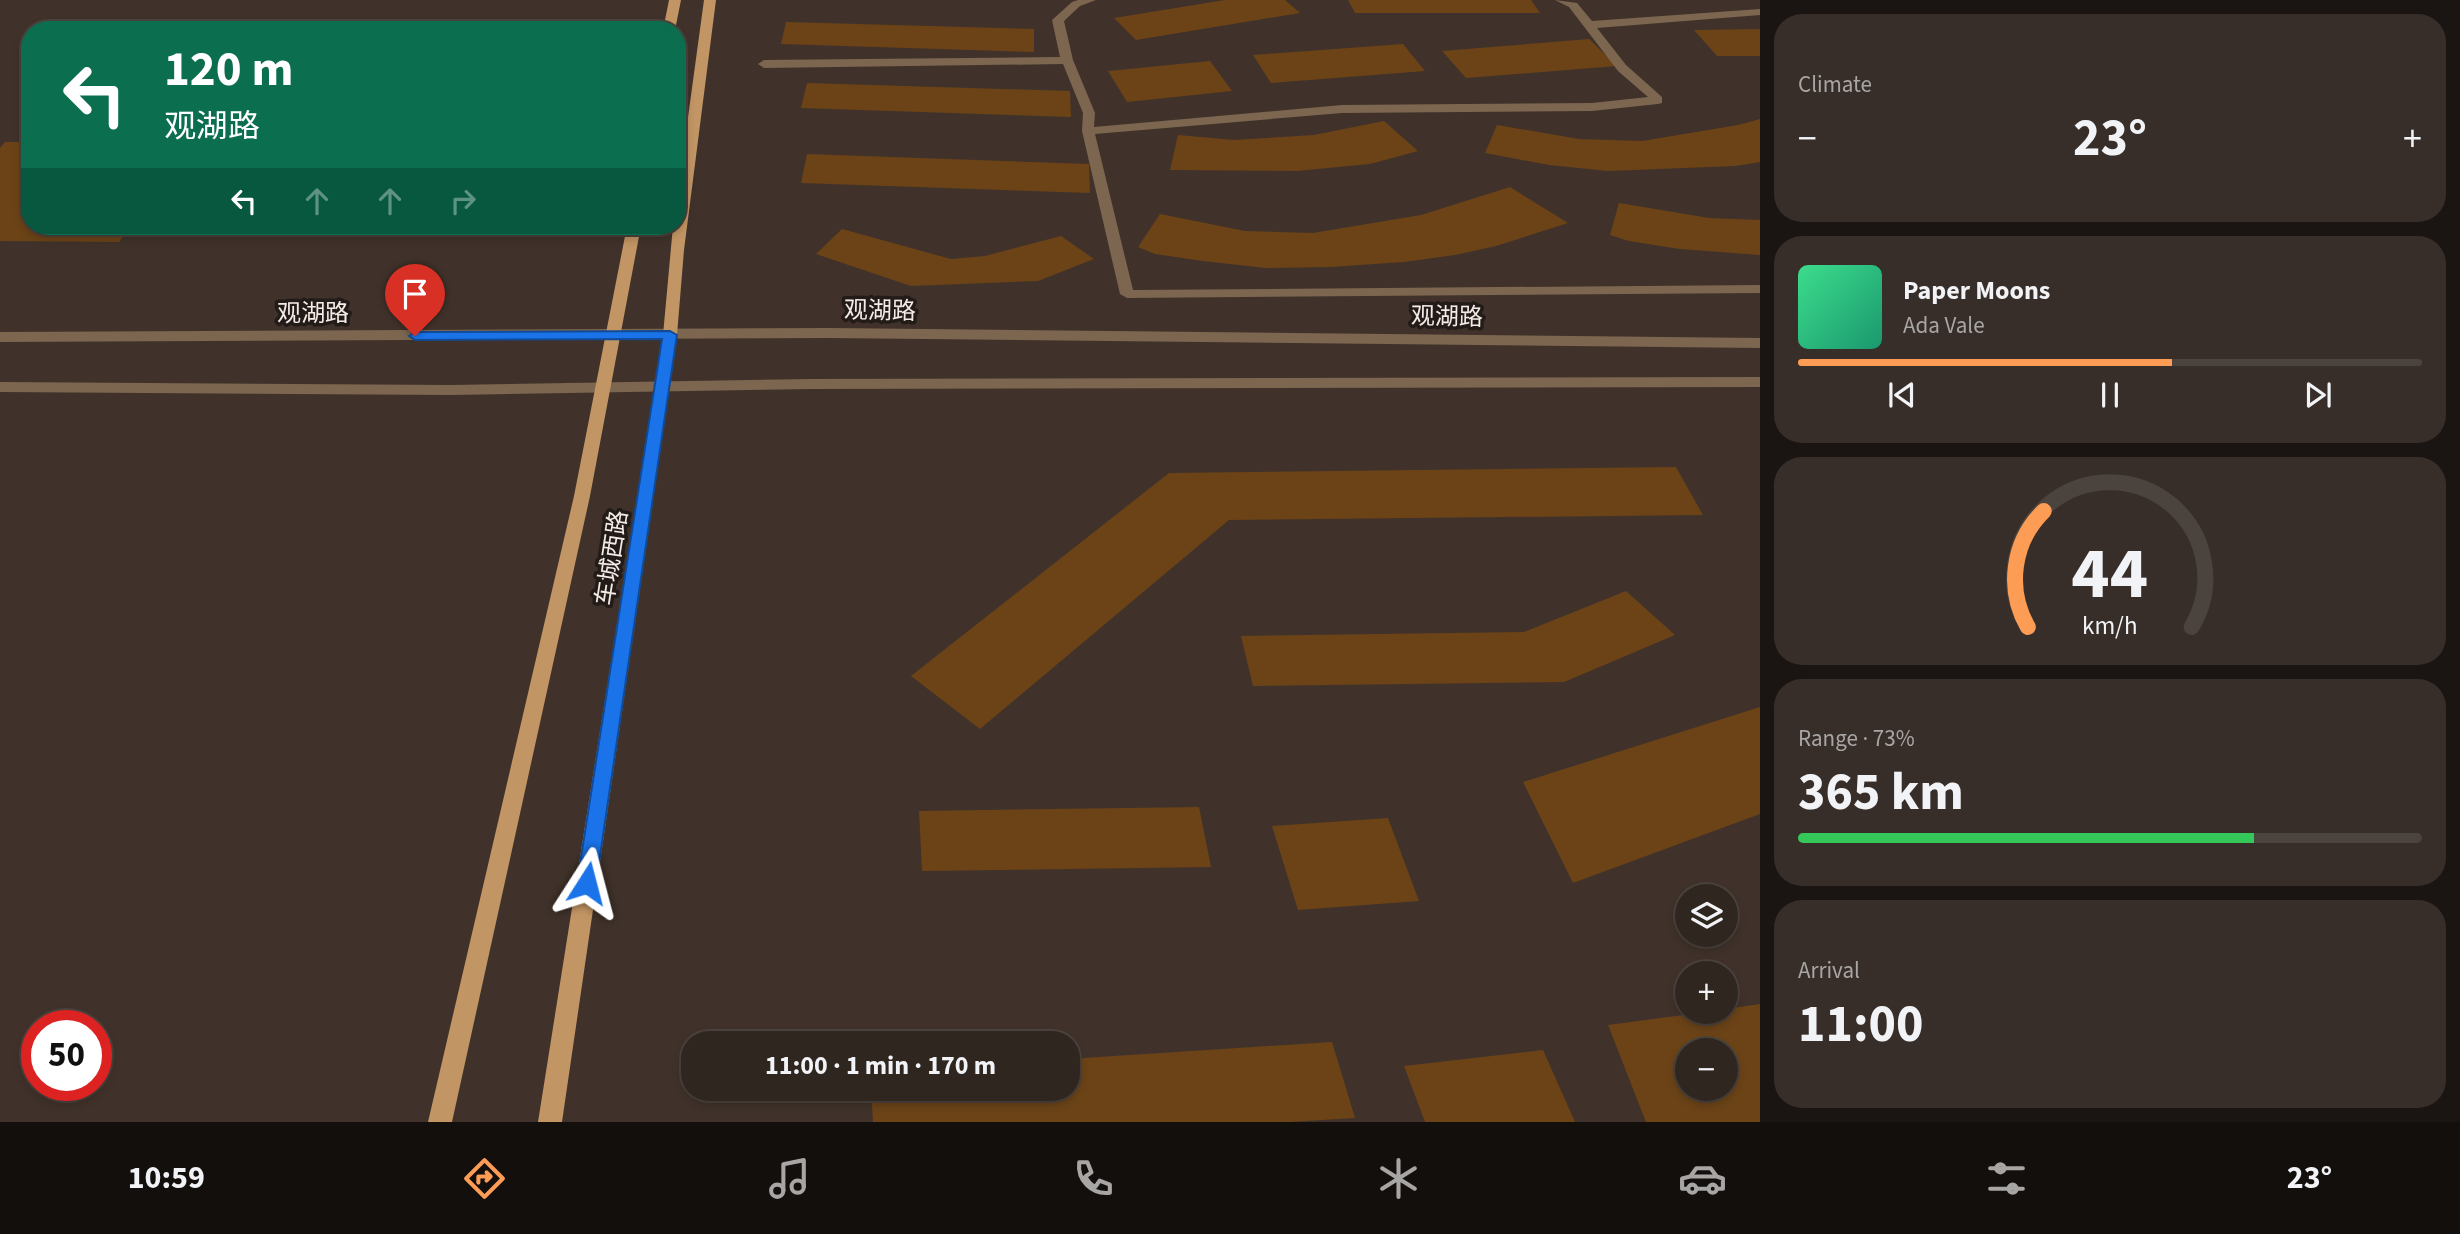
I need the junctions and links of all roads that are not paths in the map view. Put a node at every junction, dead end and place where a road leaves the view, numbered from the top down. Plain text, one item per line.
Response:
1 (675, 0) edge
2 (710, 0) edge
3 (1090, 0) edge
4 (1561, 0) edge
5 (1760, 12) edge
6 (671, 21) edge
7 (1590, 25) junction
8 (1067, 60) junction
9 (764, 64) dead end
10 (1088, 131) junction
11 (686, 182) edge
12 (632, 235) edge
13 (679, 235) edge
14 (1760, 289) edge
15 (670, 335) junction
16 (613, 336) junction
17 (0, 337) edge
18 (1760, 343) edge
19 (1760, 382) edge
20 (0, 387) edge
21 (662, 387) junction
22 (601, 388) junction
23 (440, 1122) edge
24 (550, 1122) edge

1 - 6 main road
2 - 11 main road, 车城西路
3 - 8 street
4 - 7 street
5 - 7 street
7 - 10 street
8 - 9 street
8 - 10 street
10 - 14 street
12 - 16 main road, 车城西路
13 - 15 main road, 车城西路
15 - 16 street, 观湖路
15 - 18 street, 观湖路
15 - 21 main road, 车城西路
16 - 17 street, 观湖路
16 - 22 main road, 车城西路
19 - 21 street
20 - 22 street
21 - 22 street
21 - 24 main road, 车城西路
22 - 23 main road, 车城西路

